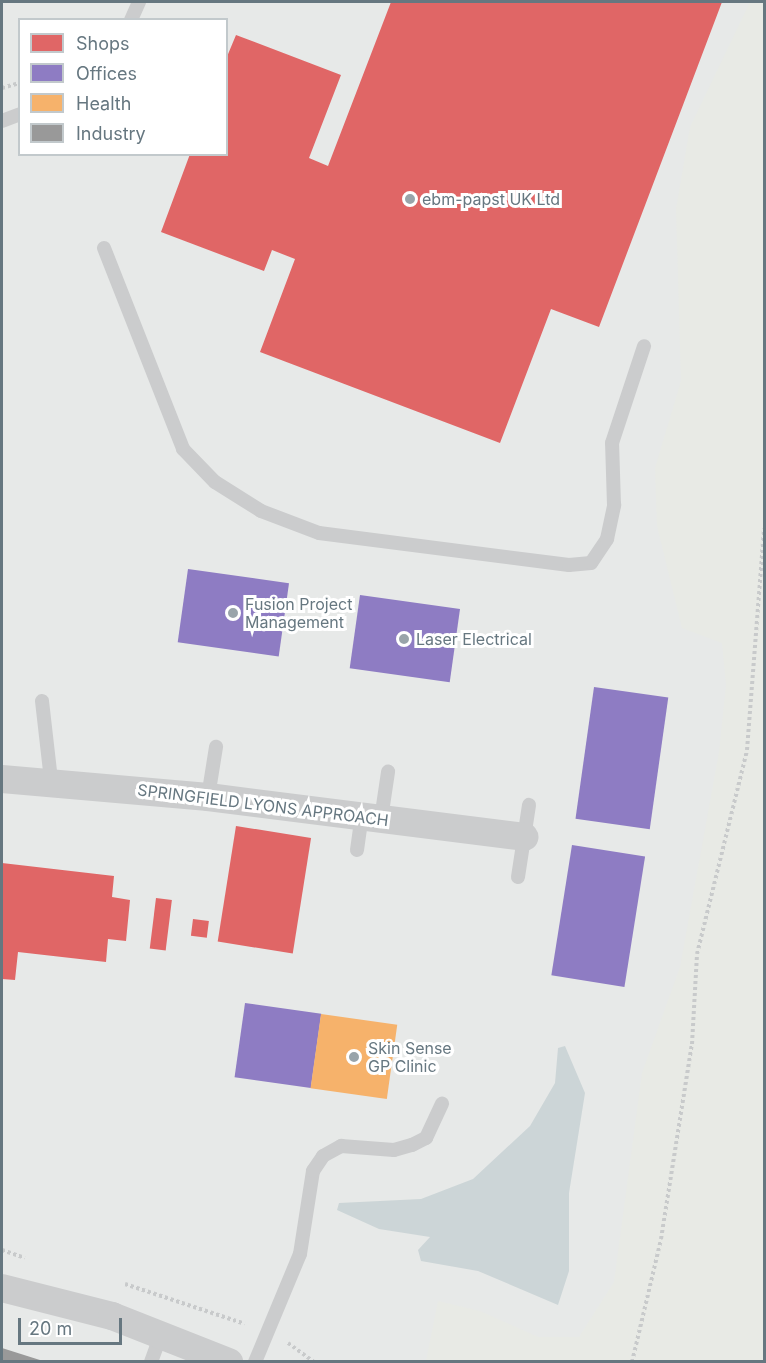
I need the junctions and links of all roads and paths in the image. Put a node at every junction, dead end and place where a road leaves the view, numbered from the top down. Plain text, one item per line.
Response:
1 (139, 2) edge
2 (132, 18) edge
3 (18, 84) edge
4 (2, 88) edge
5 (18, 115) edge
6 (2, 121) edge
7 (104, 248) dead end
8 (644, 346) dead end
9 (765, 529) edge
10 (42, 701) dead end
11 (216, 747) dead end
12 (388, 772) dead end
13 (2, 779) edge
14 (51, 780) junction
15 (208, 797) junction
16 (529, 805) dead end
17 (371, 818) junction
18 (524, 837) junction
19 (357, 850) dead end
20 (518, 877) dead end
21 (441, 1104) dead end
22 (2, 1288) edge
23 (162, 1332) junction
24 (151, 1362) edge
25 (229, 1362) edge
26 (255, 1362) edge
27 (632, 1362) edge

1 - 2 lane
3 - 4 path
5 - 6 lane
7 - 8 lane
9 - 27 path
10 - 14 lane
11 - 15 lane
12 - 17 lane
13 - 14 street, SPRINGFIELD LYONS APPROACH
14 - 15 street, SPRINGFIELD LYONS APPROACH
15 - 17 street, SPRINGFIELD LYONS APPROACH
16 - 18 lane
17 - 18 street, SPRINGFIELD LYONS APPROACH
17 - 19 lane
18 - 20 lane
21 - 26 lane
22 - 23 street
23 - 24 lane
23 - 25 street

